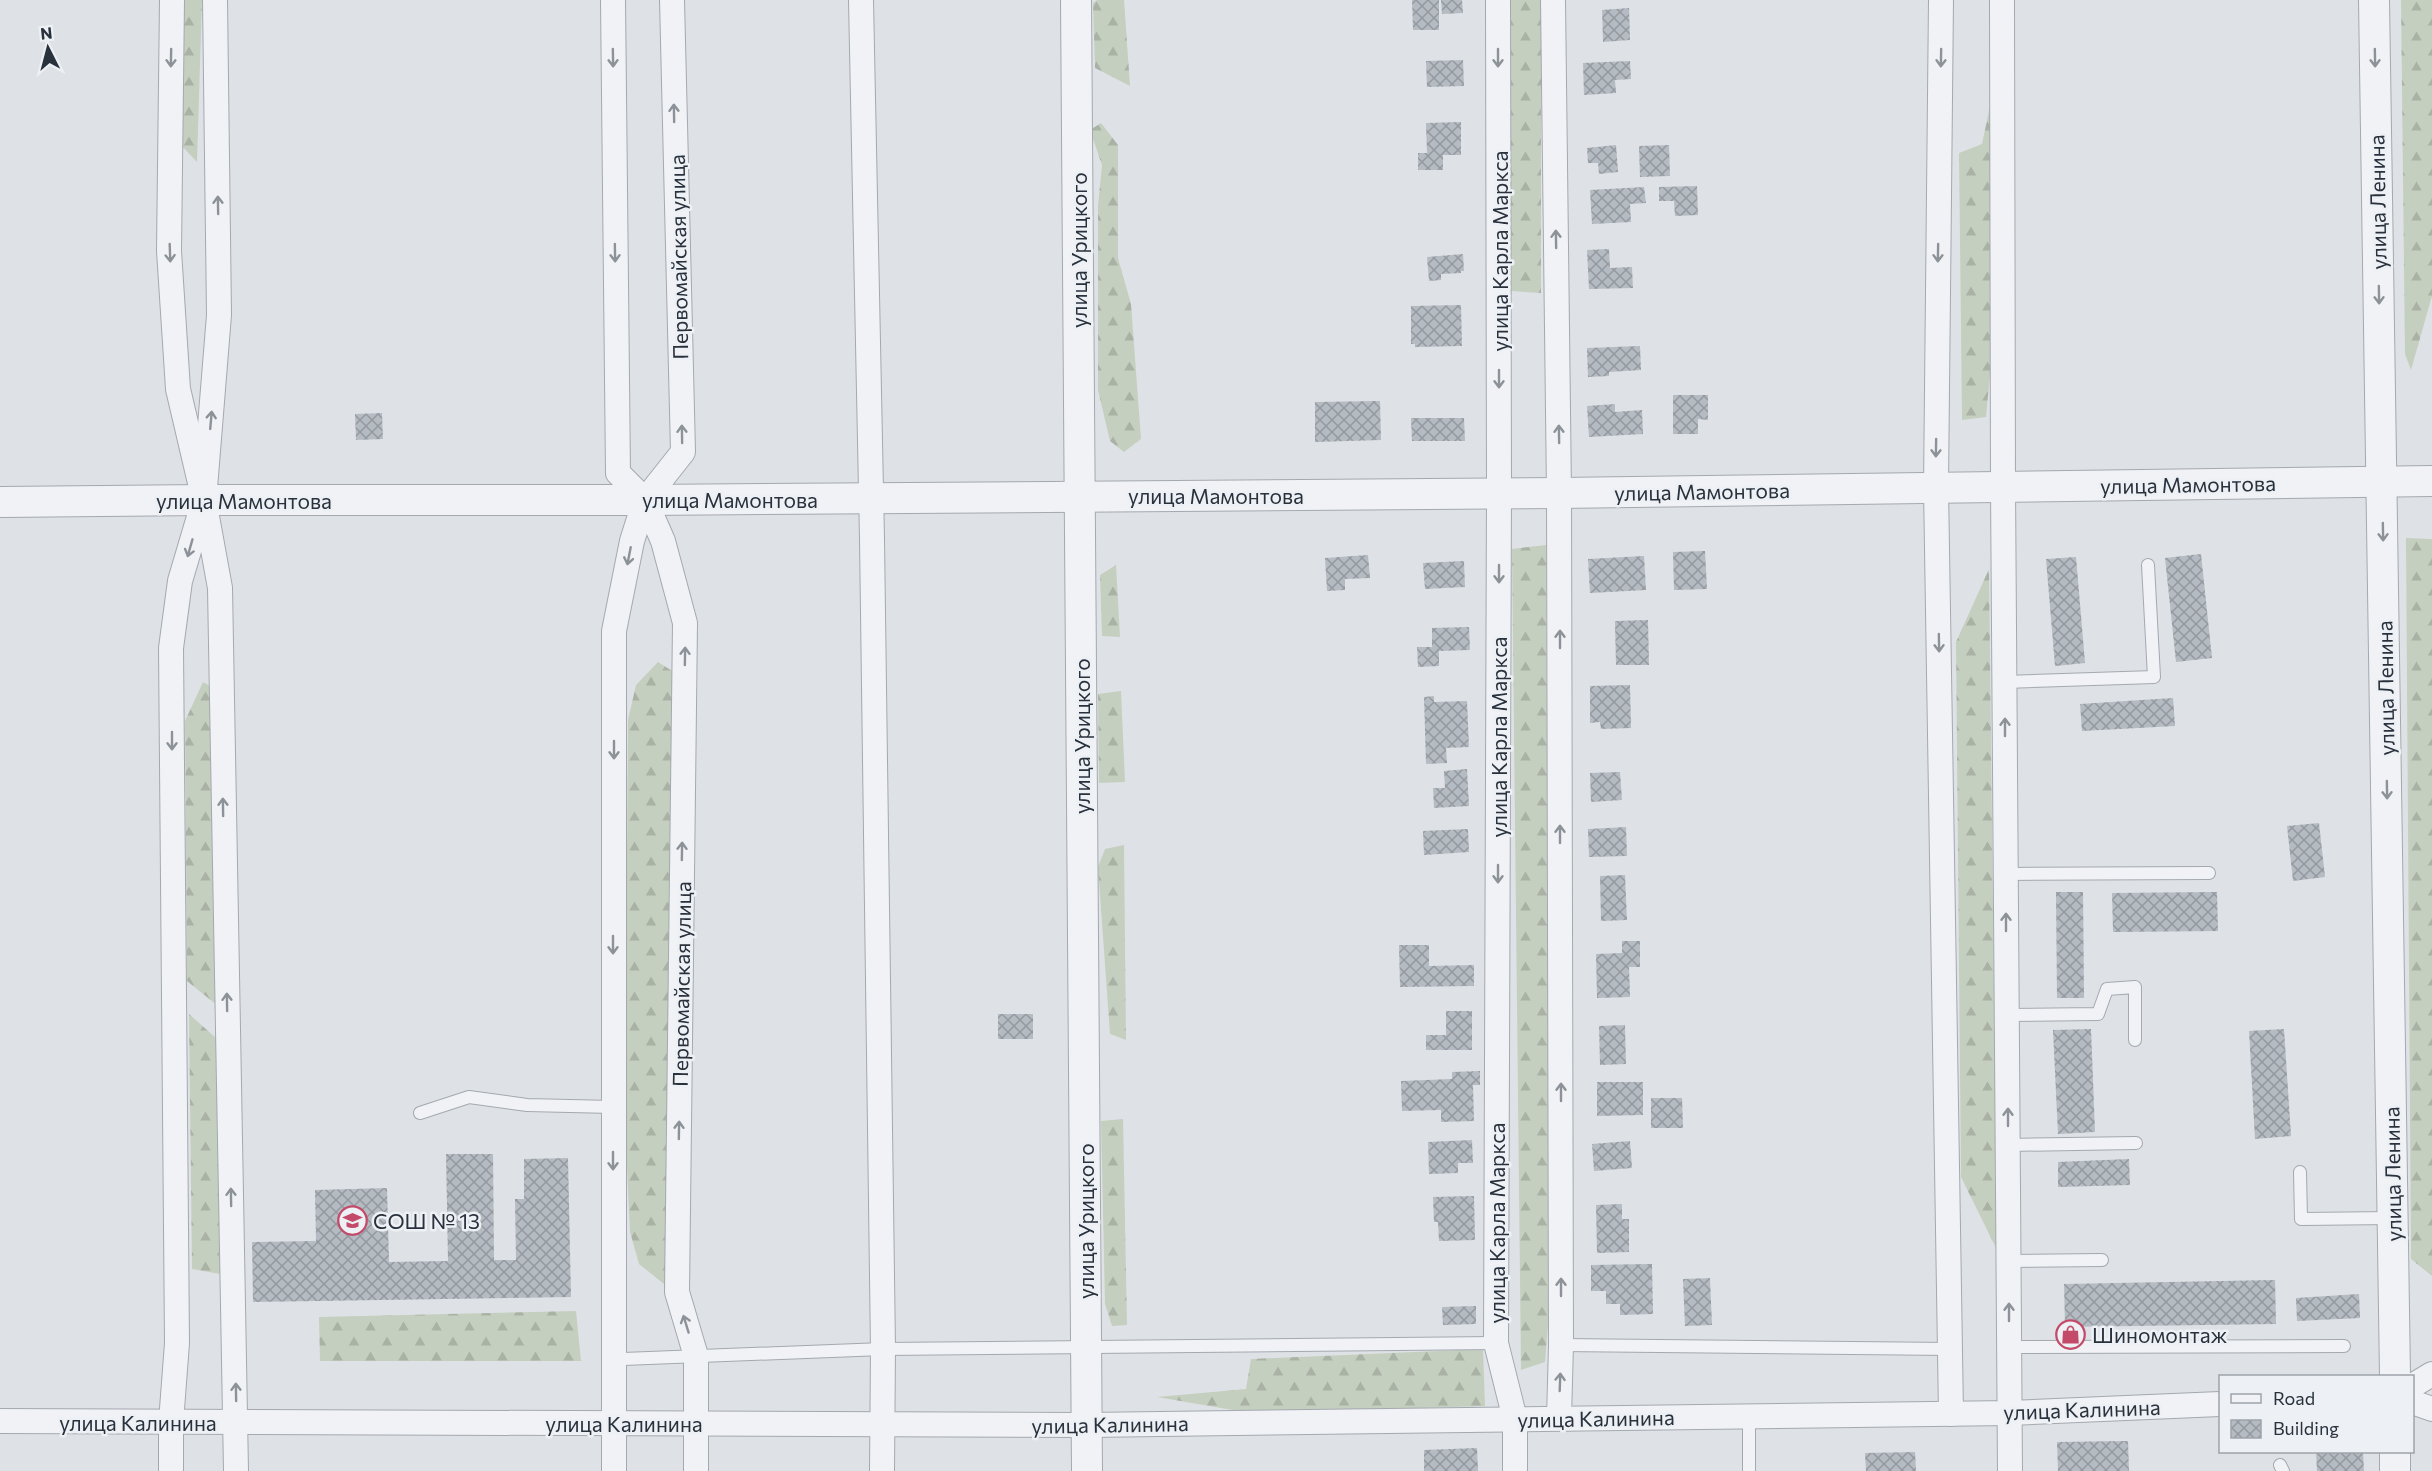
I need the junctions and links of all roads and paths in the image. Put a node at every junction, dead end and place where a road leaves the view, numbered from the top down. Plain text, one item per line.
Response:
1 (172, 0) edge
2 (215, 0) edge
3 (613, 0) edge
4 (672, 0) edge
5 (861, 0) edge
6 (1076, 0) edge
7 (1498, 0) edge
8 (1553, 0) edge
9 (1941, 0) edge
10 (2002, 0) edge
11 (2373, 0) edge
12 (2432, 481) edge
13 (2382, 482) junction
14 (1936, 487) junction
15 (2003, 487) junction
16 (1499, 492) junction
17 (1559, 493) junction
18 (1079, 496) junction
19 (870, 498) junction
20 (204, 500) junction
21 (645, 500) junction
22 (0, 502) edge
23 (2148, 565) dead end
24 (2005, 682) junction
25 (2209, 873) dead end
26 (2006, 874) junction
27 (2007, 1015) junction
28 (2135, 1040) dead end
29 (613, 1107) junction
30 (420, 1113) dead end
31 (2136, 1143) dead end
32 (2008, 1145) junction
33 (2300, 1172) dead end
34 (2393, 1218) junction
35 (2102, 1260) dead end
36 (2009, 1261) junction
37 (1496, 1343) junction
38 (1562, 1346) junction
39 (2344, 1346) dead end
40 (2010, 1347) junction
41 (1086, 1348) junction
42 (883, 1349) junction
43 (1951, 1349) junction
44 (696, 1356) junction
45 (623, 1359) dead end
46 (2432, 1374) edge
47 (2395, 1375) edge
48 (2414, 1385) edge
49 (2414, 1403) edge
50 (2219, 1404) edge
51 (2432, 1409) edge
52 (2010, 1413) junction
53 (1951, 1414) junction
54 (1749, 1416) junction
55 (1559, 1418) junction
56 (1515, 1419) junction
57 (0, 1421) edge
58 (171, 1422) junction
59 (236, 1422) junction
60 (614, 1423) junction
61 (696, 1423) junction
62 (881, 1425) junction
63 (1087, 1425) junction
64 (2395, 1453) edge
65 (171, 1471) edge
66 (236, 1471) edge
67 (614, 1471) edge
68 (696, 1471) edge
69 (882, 1471) edge
70 (1087, 1471) edge
71 (1515, 1471) edge
72 (1749, 1471) edge
73 (2010, 1471) edge
74 (2395, 1471) edge

1 -> 20 street
20 -> 2 street
3 -> 21 street, Первомайская улица
21 -> 4 street, Первомайская улица
5 - 19 street
6 - 18 street, улица Урицкого
7 -> 16 street, улица Карла Маркса
17 -> 8 street
9 -> 14 street
10 - 15 street
11 -> 13 street, улица Ленина
12 - 13 street, улица Мамонтова
13 - 15 street, улица Мамонтова
13 -> 34 street, улица Ленина
14 - 15 street, улица Мамонтова
14 - 17 street, улица Мамонтова
14 -> 43 street
15 - 24 street
16 - 17 street, улица Мамонтова
16 - 18 street, улица Мамонтова
16 -> 37 street, улица Карла Маркса
38 -> 17 street
18 - 19 street, улица Мамонтова
18 - 41 street, улица Урицкого
19 - 21 street, улица Мамонтова
19 - 42 street
20 - 21 street, улица Мамонтова
20 - 22 street, улица Мамонтова
20 -> 58 street
59 -> 20 street
21 -> 29 street, Первомайская улица
44 -> 21 street, Первомайская улица
23 - 24 lane
26 -> 24 street
25 - 26 lane
27 -> 26 street
27 - 28 lane
32 -> 27 street
29 - 30 lane
29 -> 60 street, Первомайская улица
31 - 32 lane
32 - 36 street
33 - 34 lane
34 - 47 street, улица Ленина
35 - 36 lane
40 -> 36 street
37 - 41 lane
37 - 56 street, улица Карла Маркса
38 - 43 lane
55 -> 38 street
39 - 40 lane
40 - 52 street
41 - 42 lane
41 - 63 street, улица Урицкого
42 - 44 lane
42 - 62 street
43 - 53 street
44 - 45 lane
44 - 61 street, Первомайская улица
46 - 48 street
49 - 51 street
50 - 52 street, улица Калинина
52 - 53 street, улица Калинина
52 - 73 street
53 - 54 street, улица Калинина
54 - 55 street, улица Калинина
54 - 72 lane
55 - 56 street, улица Калинина
56 - 63 street, улица Калинина
56 - 71 street, улица Карла Маркса
57 - 58 street, улица Калинина
58 - 59 street, улица Калинина
58 - 65 street
59 - 60 street, улица Калинина
59 - 66 street
60 - 61 street, улица Калинина
60 - 67 street, Первомайская улица
61 - 62 street, улица Калинина
61 - 68 street, Первомайская улица
62 - 63 street, улица Калинина
62 - 69 street
63 - 70 street, улица Урицкого
64 - 74 street

